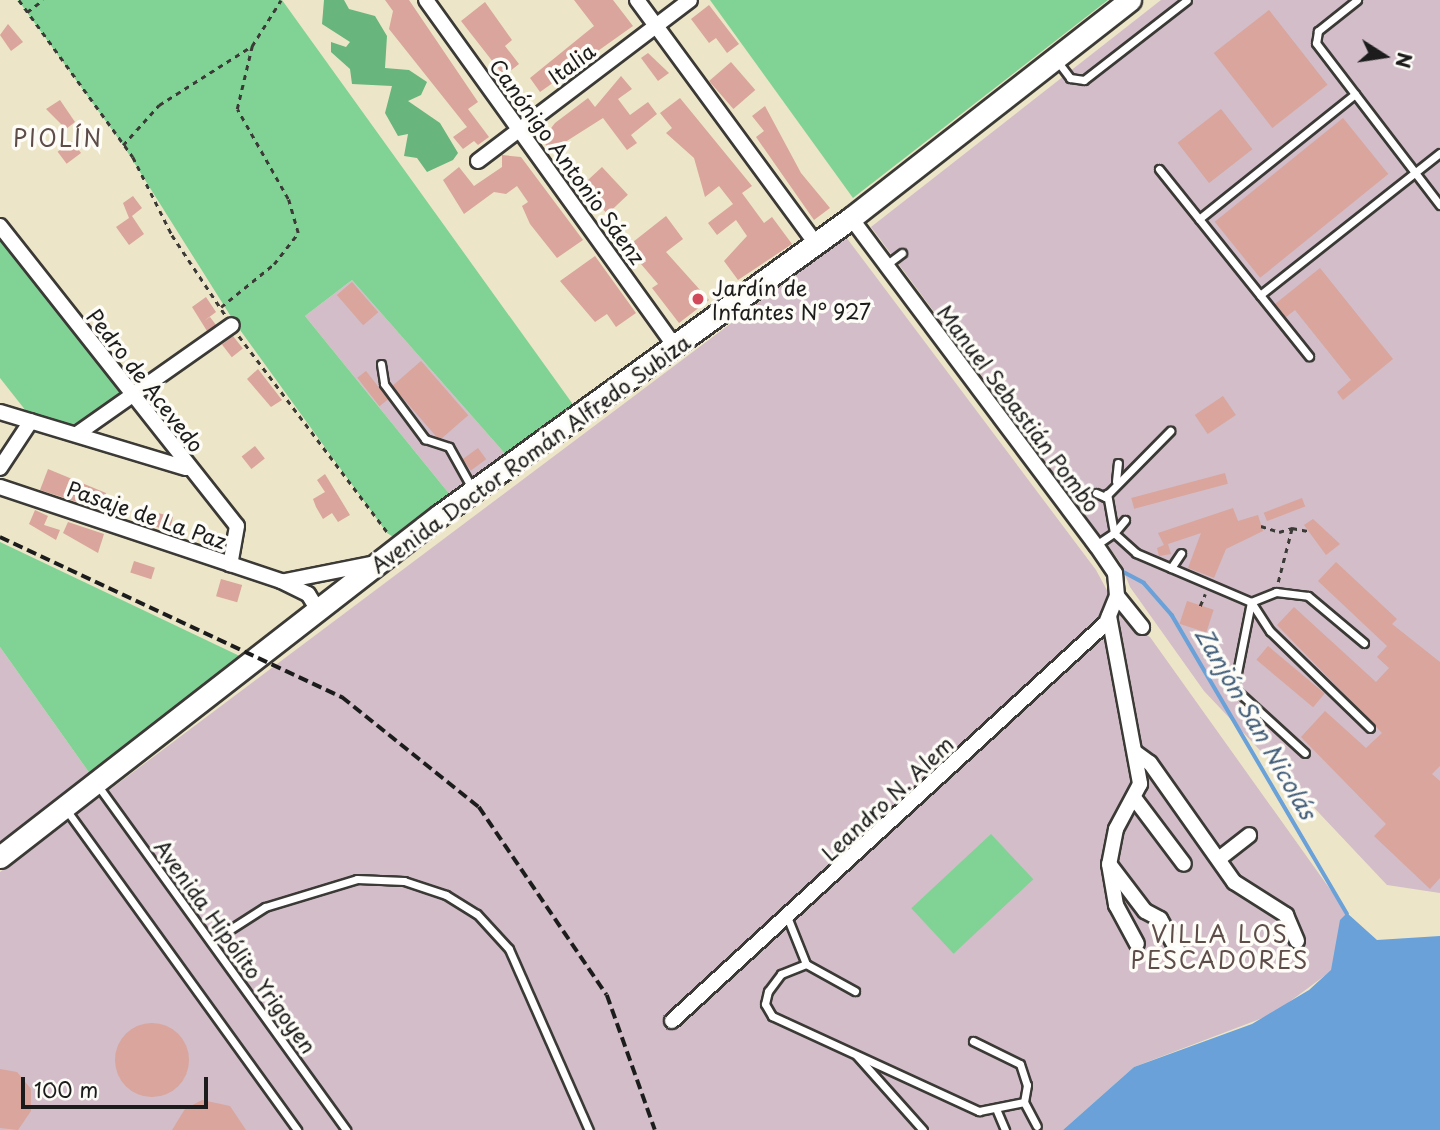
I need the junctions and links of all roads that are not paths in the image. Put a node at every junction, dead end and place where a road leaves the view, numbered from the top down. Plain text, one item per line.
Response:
1 (426, 0) edge
2 (637, 0) edge
3 (690, 0) edge
4 (1130, 0) edge
5 (1187, 0) edge
6 (1357, 0) edge
7 (656, 26) junction
8 (1055, 58) junction
9 (1355, 94) junction
10 (520, 128) junction
11 (1440, 153) edge
12 (478, 161) dead end
13 (1159, 169) dead end
14 (1416, 173) junction
15 (1440, 205) edge
16 (851, 218) junction
17 (1199, 219) junction
18 (0, 226) edge
19 (815, 242) junction
20 (902, 253) dead end
21 (886, 265) junction
22 (1260, 295) junction
23 (232, 325) road end
24 (675, 346) junction
25 (1309, 356) dead end
26 (381, 364) dead end
27 (130, 394) junction
28 (0, 412) edge
29 (32, 421) junction
30 (1170, 431) dead end
31 (77, 434) junction
32 (1118, 463) dead end
33 (0, 468) edge
34 (187, 468) junction
35 (0, 487) edge
36 (474, 490) junction
37 (1096, 493) dead end
38 (1105, 497) junction
39 (1125, 520) dead end
40 (1114, 533) junction
41 (1096, 545) junction
42 (1181, 553) dead end
43 (382, 561) junction
44 (230, 564) junction
45 (1171, 568) junction
46 (281, 581) junction
47 (1117, 596) junction
48 (1251, 602) junction
49 (318, 610) junction
50 (1109, 616) junction
51 (1142, 627) dead end
52 (1364, 643) dead end
53 (1370, 728) dead end
54 (1136, 753) junction
55 (1305, 753) dead end
56 (96, 783) junction
57 (1135, 799) junction
58 (65, 807) junction
59 (1249, 835) dead end
60 (0, 857) edge
61 (1220, 859) junction
62 (1109, 864) junction
63 (1184, 864) dead end
64 (788, 919) junction
65 (212, 941) junction
66 (1297, 941) dead end
67 (1137, 944) dead end
68 (1178, 951) dead end
69 (806, 964) junction
70 (855, 991) dead end
71 (672, 1021) dead end
72 (973, 1041) dead end
73 (854, 1053) junction
74 (1024, 1102) junction
75 (997, 1111) junction
76 (1037, 1126) dead end
77 (297, 1130) edge
78 (346, 1130) edge
79 (589, 1130) edge
80 (923, 1130) edge
81 (1005, 1130) edge

1 - 10 street, Canónigo Antonio Sáenz
2 - 7 street
3 - 7 street, Italia
4 - 8 main road, Avenida Doctor Román Alfredo Subiza
5 - 8 lane
6 - 9 lane
7 - 10 street, Italia
7 - 19 street
8 - 16 main road, Avenida Doctor Román Alfredo Subiza
9 - 14 lane
9 - 17 lane
10 - 12 street, Italia
10 - 24 street, Canónigo Antonio Sáenz
11 - 14 lane
13 - 17 lane
14 - 15 lane
14 - 22 lane
16 - 19 main road, Avenida Doctor Román Alfredo Subiza
16 - 21 street, Manuel Sebastián Pombo
17 - 22 lane
18 - 27 street, Pedro de Acevedo
19 - 24 main road, Avenida Doctor Román Alfredo Subiza
20 - 21 lane
21 - 41 street, Manuel Sebastián Pombo
22 - 25 lane
23 - 27 street
24 - 36 main road, Avenida Doctor Román Alfredo Subiza
26 - 36 lane
27 - 31 street
27 - 34 street, Pedro de Acevedo
28 - 29 street
29 - 31 street
29 - 33 street
30 - 38 lane
31 - 34 street
32 - 38 lane
34 - 44 street, Pedro de Acevedo
35 - 44 street, Pasaje de La Paz
36 - 43 main road, Avenida Doctor Román Alfredo Subiza
37 - 38 lane
38 - 40 lane
39 - 40 lane
40 - 41 lane
40 - 45 lane
41 - 47 street, Manuel Sebastián Pombo
42 - 45 lane
43 - 46 street, Pasaje de La Paz
43 - 49 main road, Avenida Doctor Román Alfredo Subiza
44 - 46 street, Pasaje de La Paz
45 - 48 lane
46 - 49 street, Pasaje de La Paz
47 - 50 street, Leandro N. Alem
47 - 51 street, Manuel Sebastián Pombo
48 - 52 lane
48 - 53 lane
48 - 55 lane
49 - 56 main road, Avenida Doctor Román Alfredo Subiza
50 - 54 street
50 - 64 street, Leandro N. Alem
54 - 57 street
54 - 61 street
56 - 58 main road, Avenida Doctor Román Alfredo Subiza
56 - 65 lane, Avenida Hipólito Yrigoyen
57 - 62 street
57 - 63 street
58 - 60 main road, Avenida Doctor Román Alfredo Subiza
58 - 77 lane
59 - 61 street
61 - 66 street
62 - 67 street
62 - 68 street
64 - 69 lane
64 - 71 street, Leandro N. Alem
65 - 78 lane, Avenida Hipólito Yrigoyen
65 - 79 lane
69 - 70 lane
69 - 73 lane
72 - 74 lane
73 - 75 lane
73 - 80 lane
74 - 75 lane
74 - 76 lane
75 - 81 lane

